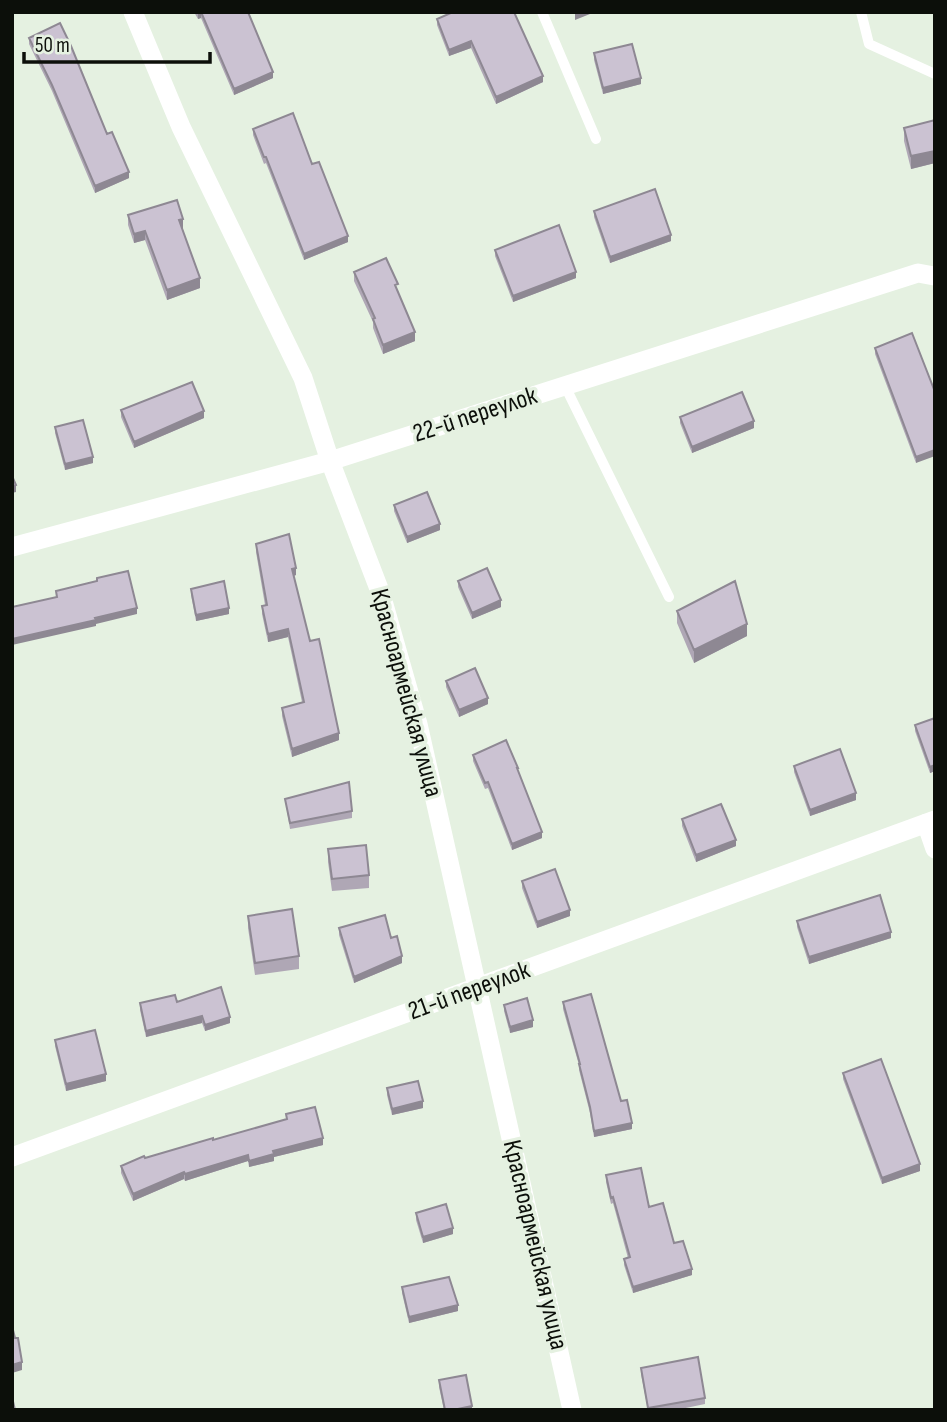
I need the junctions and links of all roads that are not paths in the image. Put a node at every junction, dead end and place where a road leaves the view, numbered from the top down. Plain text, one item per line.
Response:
1 (133, 12) edge
2 (542, 12) edge
3 (861, 12) edge
4 (935, 74) edge
5 (596, 139) dead end
6 (934, 276) edge
7 (565, 386) junction
8 (330, 461) junction
9 (12, 547) edge
10 (669, 597) dead end
11 (930, 822) edge
12 (935, 849) edge
13 (478, 988) junction
14 (12, 1157) edge
15 (572, 1410) edge

1 - 8 street, Красноармейская улица
2 - 5 lane
3 - 4 lane
6 - 7 street, 22-й переулок
7 - 8 street, 22-й переулок
7 - 10 lane
8 - 9 street, 22-й переулок
8 - 13 street, Красноармейская улица
11 - 12 street, 21-й переулок
11 - 13 street, 21-й переулок
13 - 14 street, 21-й переулок
13 - 15 street, Красноармейская улица

